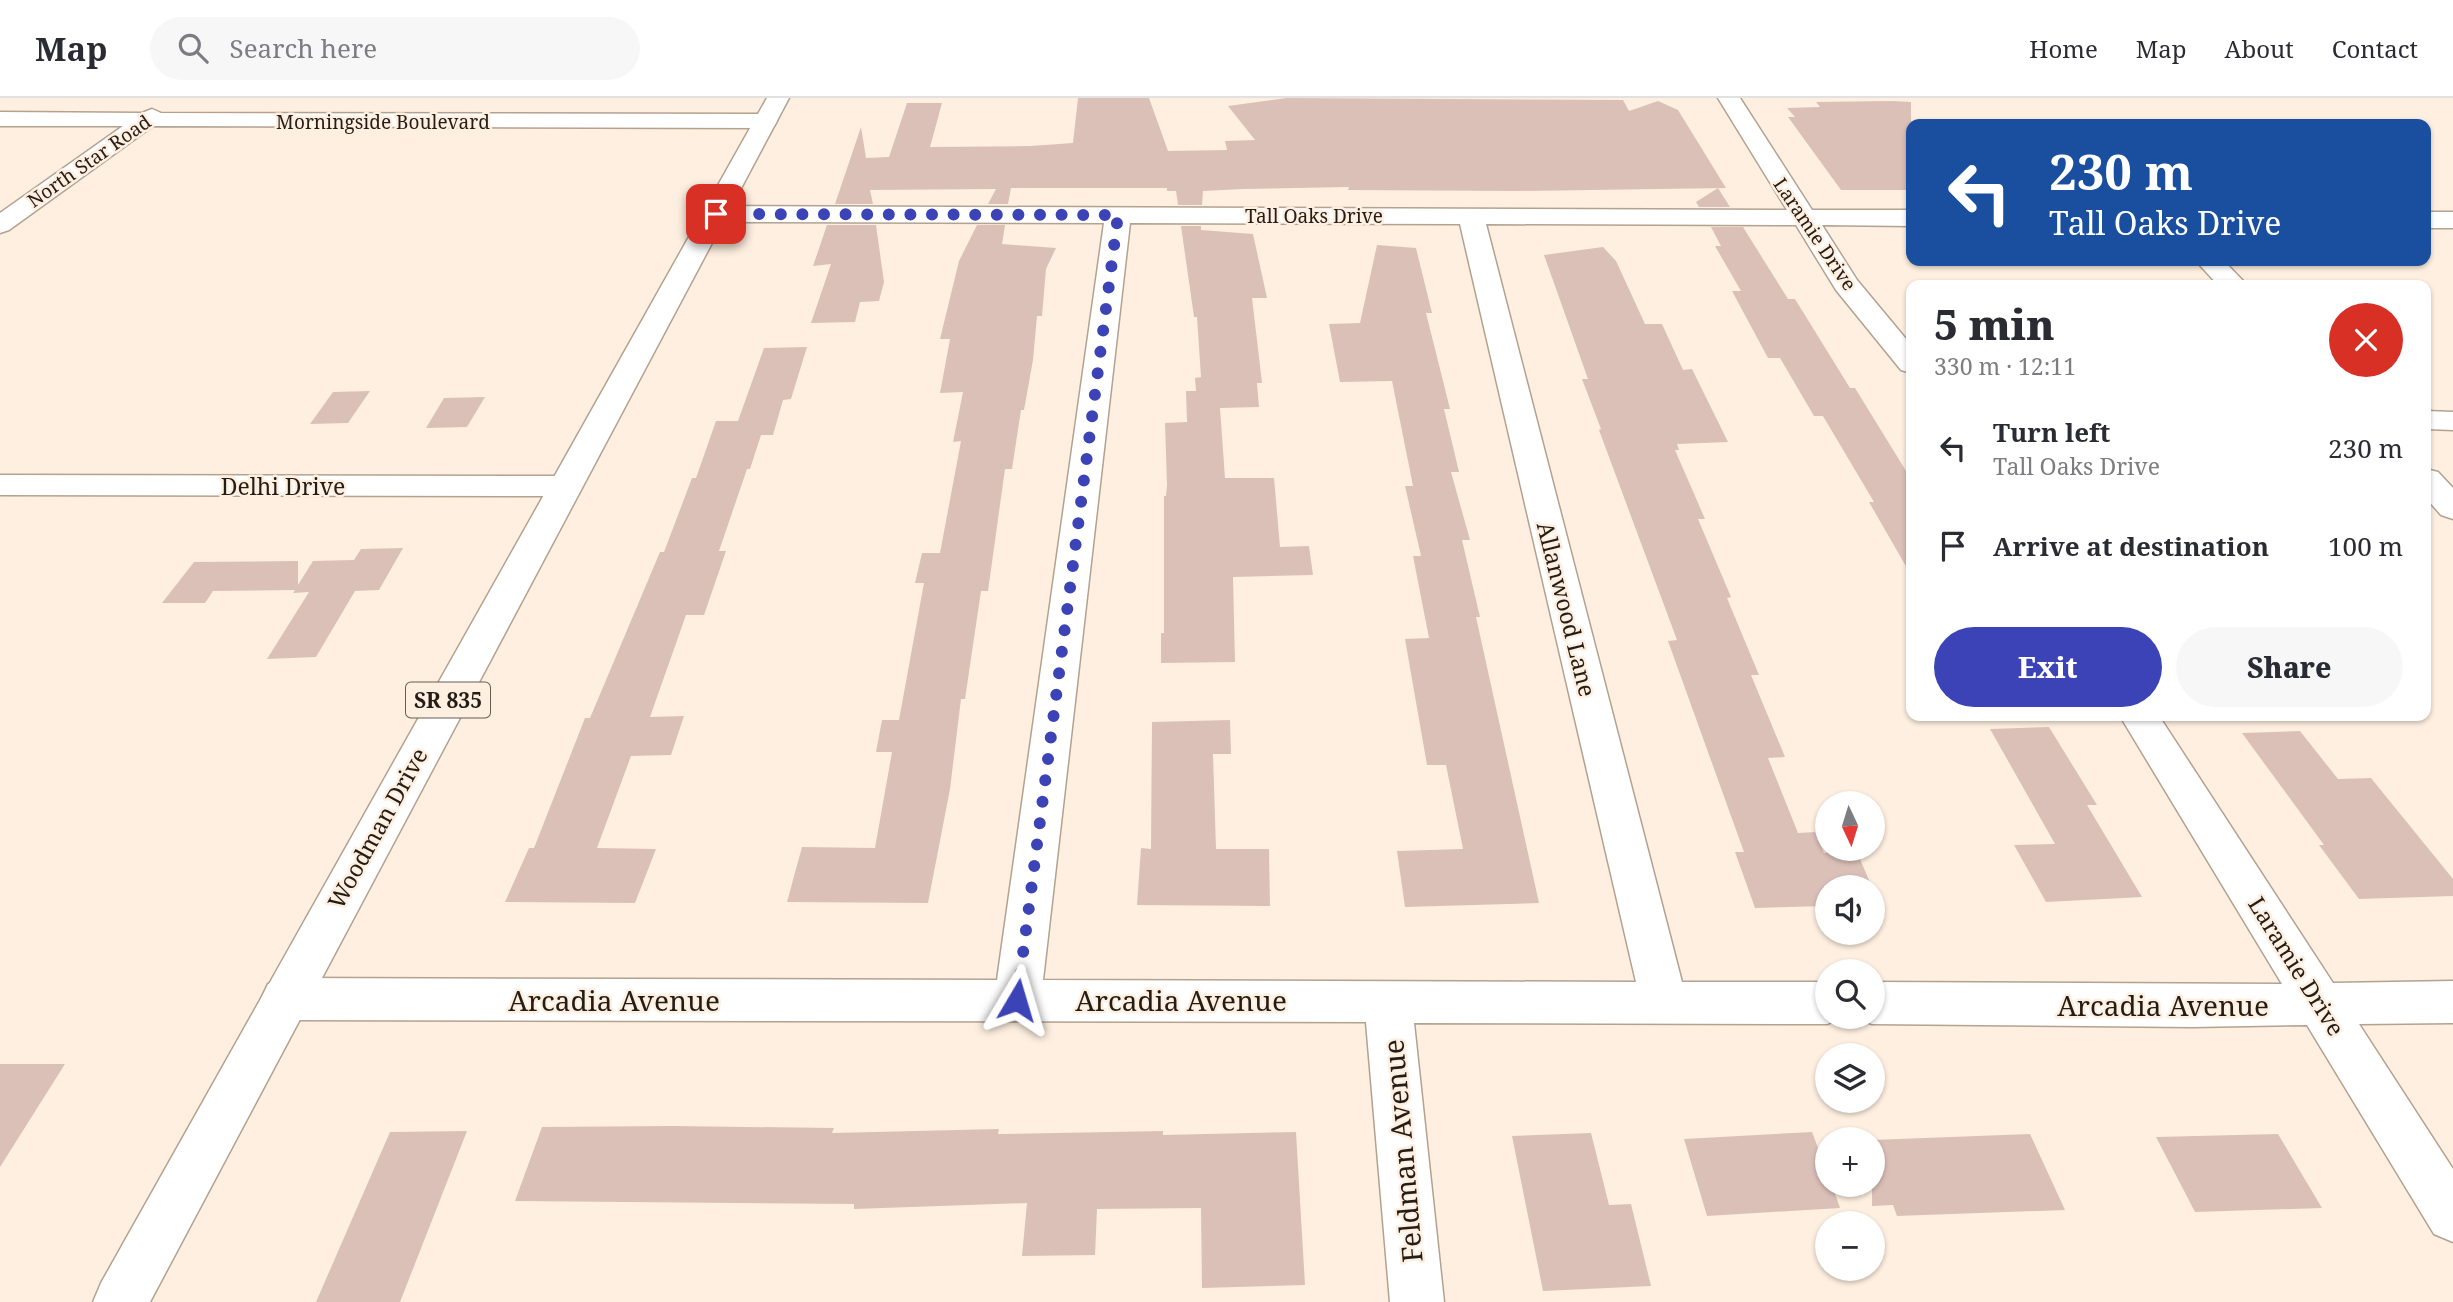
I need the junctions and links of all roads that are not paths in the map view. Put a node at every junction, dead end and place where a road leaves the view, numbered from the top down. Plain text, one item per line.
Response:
1 (178, 98) edge
2 (1729, 98) edge
3 (772, 110) edge
4 (0, 119) edge
5 (147, 120) junction
6 (716, 214) junction
7 (1118, 215) junction
8 (1471, 216) junction
9 (1801, 217) junction
10 (1906, 218) edge
11 (2431, 220) edge
12 (2453, 220) edge
13 (0, 225) edge
14 (2214, 266) edge
15 (2229, 280) edge
16 (1906, 358) edge
17 (2431, 420) edge
18 (2453, 421) edge
19 (2431, 484) edge
20 (0, 485) edge
21 (566, 486) junction
22 (2453, 508) edge
23 (2142, 721) edge
24 (284, 999) junction
25 (1017, 1000) junction
26 (1388, 1001) junction
27 (1664, 1001) junction
28 (2453, 1002) edge
29 (1815, 1003) edge
30 (1885, 1003) edge
31 (2321, 1004) junction
32 (2453, 1216) edge
33 (120, 1302) edge
34 (1417, 1302) edge

1 - 5 street, North Star Road
2 - 9 street, Laramie Drive
3 - 5 street, Morningside Boulevard
3 - 6 street, Woodman Drive / SR 835
4 - 5 street, Morningside Boulevard
5 - 13 street, North Star Road
6 - 7 street, Tall Oaks Drive
6 - 21 street, Woodman Drive / SR 835
7 - 8 street, Tall Oaks Drive
7 - 25 street
8 - 9 street, Tall Oaks Drive
8 - 27 street, Allanwood Lane
9 - 10 street, Tall Oaks Drive
9 - 16 street, Laramie Drive
11 - 12 street
14 - 15 street
17 - 18 street
19 - 22 street
20 - 21 street, Delhi Drive
21 - 24 street, Woodman Drive / SR 835
23 - 31 street, Laramie Drive
24 - 25 street, Arcadia Avenue
24 - 33 street, Woodman Drive / SR 835
25 - 26 street, Arcadia Avenue
26 - 27 street, Arcadia Avenue
26 - 34 street, Feldman Avenue
27 - 29 street, Arcadia Avenue
28 - 31 street, Arcadia Avenue
30 - 31 street, Arcadia Avenue
31 - 32 street, Laramie Drive

